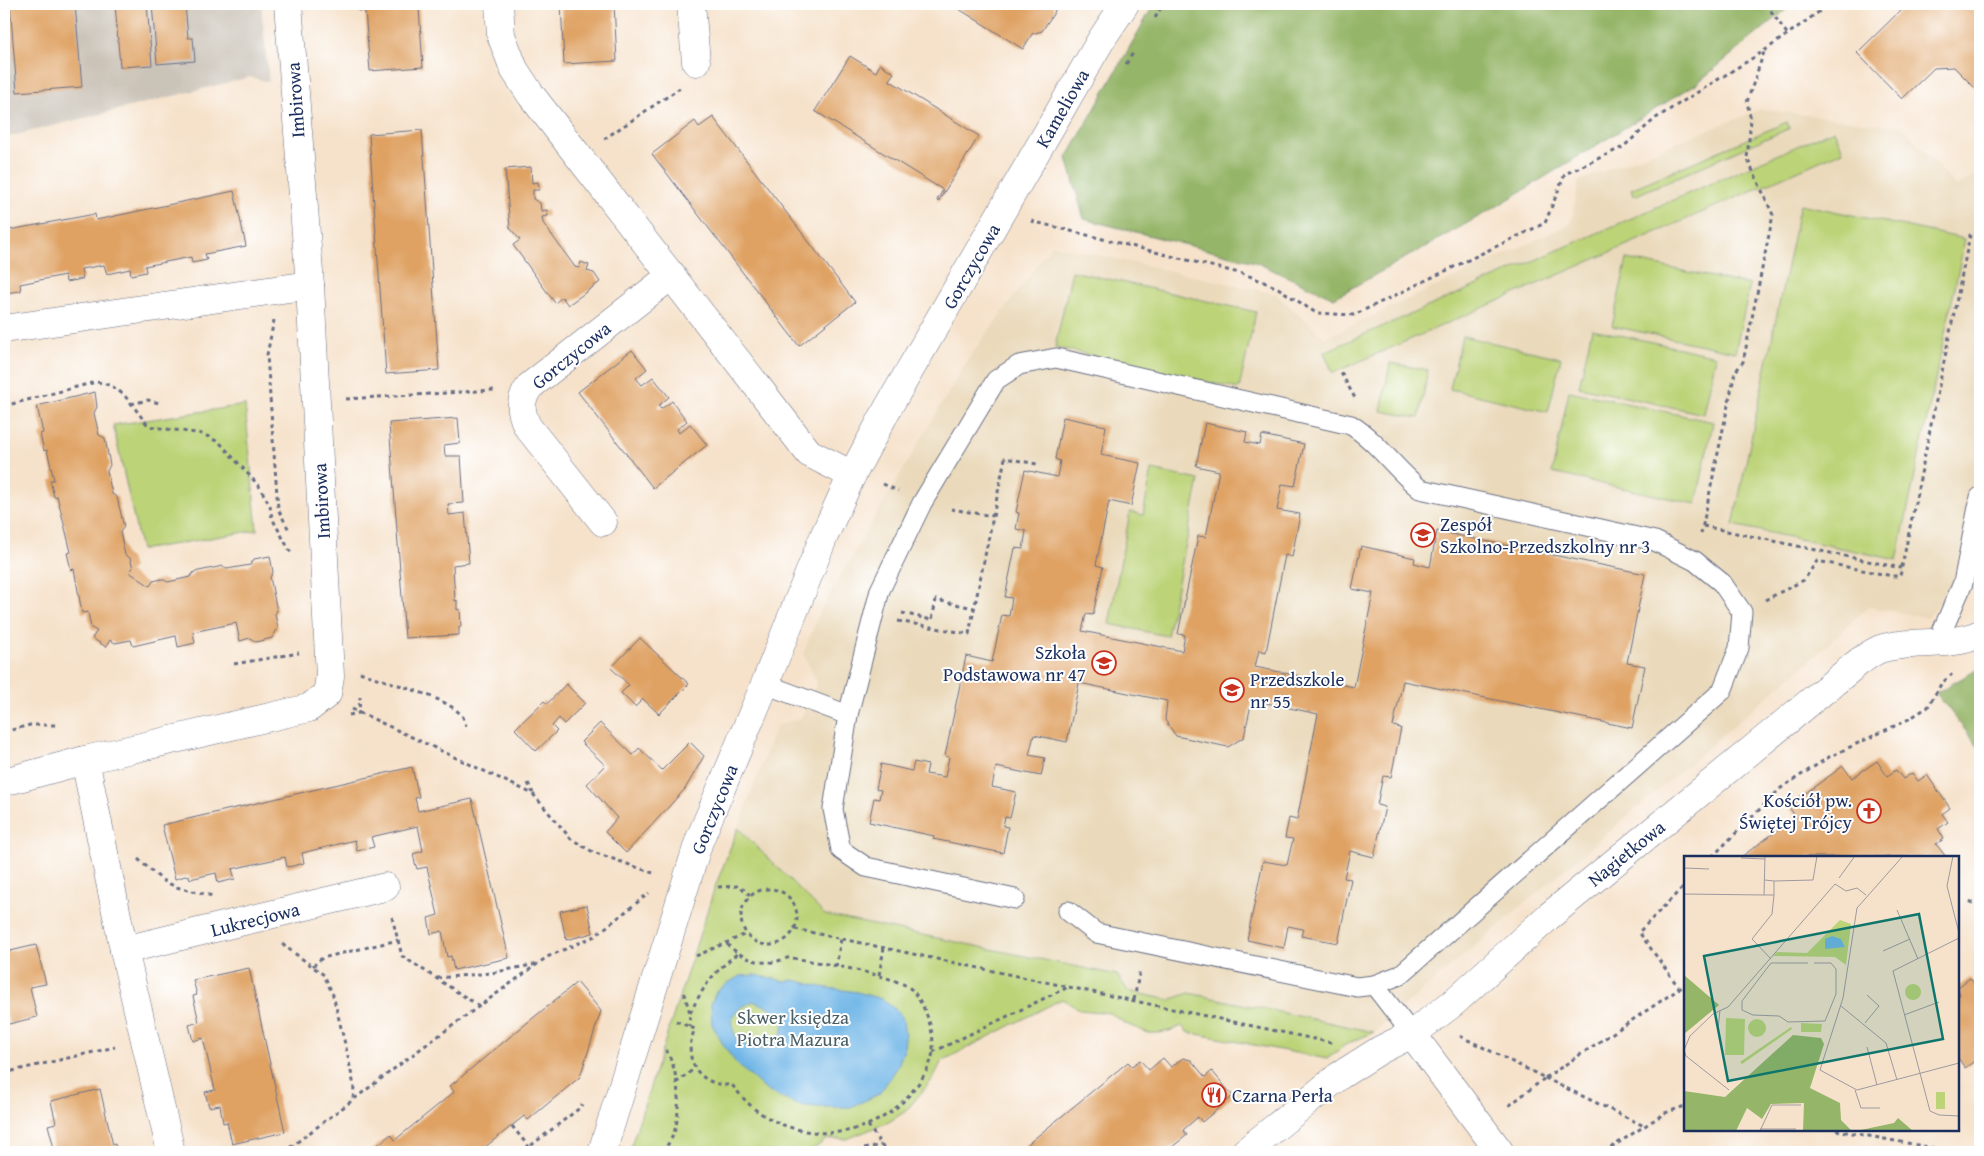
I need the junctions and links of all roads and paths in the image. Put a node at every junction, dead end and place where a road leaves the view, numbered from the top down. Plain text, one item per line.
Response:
1 (288, 4) edge
2 (499, 4) edge
3 (691, 4) edge
4 (1125, 4) edge
5 (1766, 4) edge
6 (1830, 4) edge
7 (1788, 35) junction
8 (1764, 51) junction
9 (696, 62) joint
10 (579, 157) junction
11 (1002, 213) junction
12 (1980, 233) edge
13 (672, 275) junction
14 (310, 285) junction
15 (4, 330) edge
16 (524, 394) junction
17 (316, 401) junction
18 (159, 403) dead end
19 (131, 404) junction
20 (4, 406) edge
21 (1038, 464) dead end
22 (852, 475) junction
23 (885, 484) dead end
24 (892, 488) dead end
25 (1980, 498) edge
26 (961, 510) dead end
27 (993, 516) junction
28 (603, 522) dead end
29 (1703, 526) junction
30 (1701, 532) dead end
31 (294, 559) dead end
32 (1901, 568) junction
33 (1781, 592) dead end
34 (876, 607) junction
35 (974, 608) junction
36 (907, 622) dead end
37 (1980, 634) edge
38 (1938, 643) junction
39 (304, 652) dead end
40 (234, 664) dead end
41 (1955, 670) dead end
42 (359, 672) dead end
43 (765, 684) junction
44 (360, 698) dead end
45 (318, 701) junction
46 (359, 713) junction
47 (848, 715) junction
48 (57, 725) dead end
49 (466, 726) dead end
50 (4, 732) edge
51 (85, 760) junction
52 (4, 782) edge
53 (528, 783) dead end
54 (533, 794) junction
55 (1713, 856) edge
56 (676, 881) junction
57 (1684, 886) edge
58 (385, 887) joint
59 (715, 887) dead end
60 (751, 896) junction
61 (1015, 899) dead end
62 (1970, 901) dead end
63 (1980, 908) edge
64 (1068, 911) dead end
65 (795, 929) junction
66 (746, 934) junction
67 (841, 939) junction
68 (398, 940) junction
69 (726, 943) junction
70 (884, 948) junction
71 (124, 950) junction
72 (738, 953) junction
73 (692, 958) dead end
74 (539, 963) junction
75 (313, 966) dead end
76 (836, 967) junction
77 (879, 975) junction
78 (1139, 975) dead end
79 (436, 978) junction
80 (1374, 985) junction
81 (1684, 986) edge
82 (1070, 987) junction
83 (1680, 988) junction
84 (683, 990) dead end
85 (1134, 1000) junction
86 (1453, 1003) junction
87 (479, 1006) junction
88 (690, 1013) junction
89 (690, 1026) dead end
90 (695, 1029) dead end
91 (1412, 1034) junction
92 (664, 1046) dead end
93 (108, 1049) dead end
94 (1380, 1050) junction
95 (934, 1052) junction
96 (695, 1068) junction
97 (4, 1072) edge
98 (1545, 1078) junction
99 (676, 1083) junction
100 (584, 1097) dead end
101 (1684, 1106) edge
102 (1506, 1108) dead end
103 (868, 1125) junction
104 (512, 1126) dead end
105 (1644, 1126) junction
106 (1841, 1131) edge
107 (881, 1146) junction
108 (529, 1148) junction
109 (864, 1149) dead end
110 (171, 1152) edge
111 (284, 1152) edge
112 (520, 1152) edge
113 (528, 1152) edge
114 (602, 1152) edge
115 (662, 1152) edge
116 (886, 1152) edge
117 (1245, 1152) edge
118 (1500, 1152) edge
119 (1604, 1152) edge
120 (1956, 1152) edge

1 - 14 street, Imbirowa
2 - 10 street
3 - 9 street
4 - 11 street, Kameliowa
5 - 7 path
6 - 7 path
7 - 8 path
8 - 11 path
8 - 29 path
9 - 10 path
10 - 13 street
11 - 22 street, Gorczycowa
12 - 32 path
13 - 16 street, Gorczycowa
13 - 22 street
14 - 15 street
14 - 17 street, Imbirowa
16 - 17 path
16 - 28 street, Gorczycowa
17 - 45 street, Imbirowa
18 - 19 path
19 - 20 path
19 - 31 path
21 - 27 path
22 - 43 street, Gorczycowa
23 - 24 path
25 - 38 lane
26 - 27 path
27 - 35 path
29 - 30 path
29 - 32 path
32 - 33 path
34 - 35 path
34 - 47 lane
34 - 80 lane
35 - 36 path
37 - 38 street, Nagietkowa
38 - 86 street, Nagietkowa
39 - 40 path
41 - 55 path
42 - 49 path
43 - 47 lane
43 - 56 street, Gorczycowa
44 - 46 path
45 - 46 path
45 - 51 street
46 - 54 path
47 - 61 lane
48 - 50 path
51 - 52 street
51 - 71 street
53 - 54 path
54 - 56 path
56 - 74 path
56 - 114 street, Gorczycowa
57 - 83 path
58 - 68 path
58 - 71 street, Lukrecjowa
59 - 60 path
60 - 65 path
60 - 66 path
62 - 63 path
64 - 80 lane
65 - 66 path
65 - 67 path
66 - 69 path
67 - 70 path
67 - 76 path
68 - 75 path
68 - 79 path
69 - 72 path
69 - 73 path
70 - 77 path
70 - 82 path
71 - 110 street
72 - 76 path
72 - 88 path
74 - 79 path
74 - 87 path
76 - 77 path
77 - 95 path
78 - 85 path
79 - 87 path
80 - 91 lane
81 - 83 path
82 - 85 path
82 - 95 path
83 - 98 path
84 - 88 path
85 - 94 path
86 - 91 street, Nagietkowa
86 - 98 path
87 - 111 path
88 - 89 path
90 - 96 path
91 - 94 street
91 - 118 street
92 - 99 path
93 - 97 path
94 - 117 street
95 - 103 path
96 - 99 path
96 - 103 path
98 - 102 path
98 - 105 path
99 - 115 path
100 - 108 path
101 - 105 path
103 - 107 path
104 - 108 path
105 - 119 path
106 - 120 path
107 - 109 path
107 - 116 path
108 - 112 path
108 - 113 path

